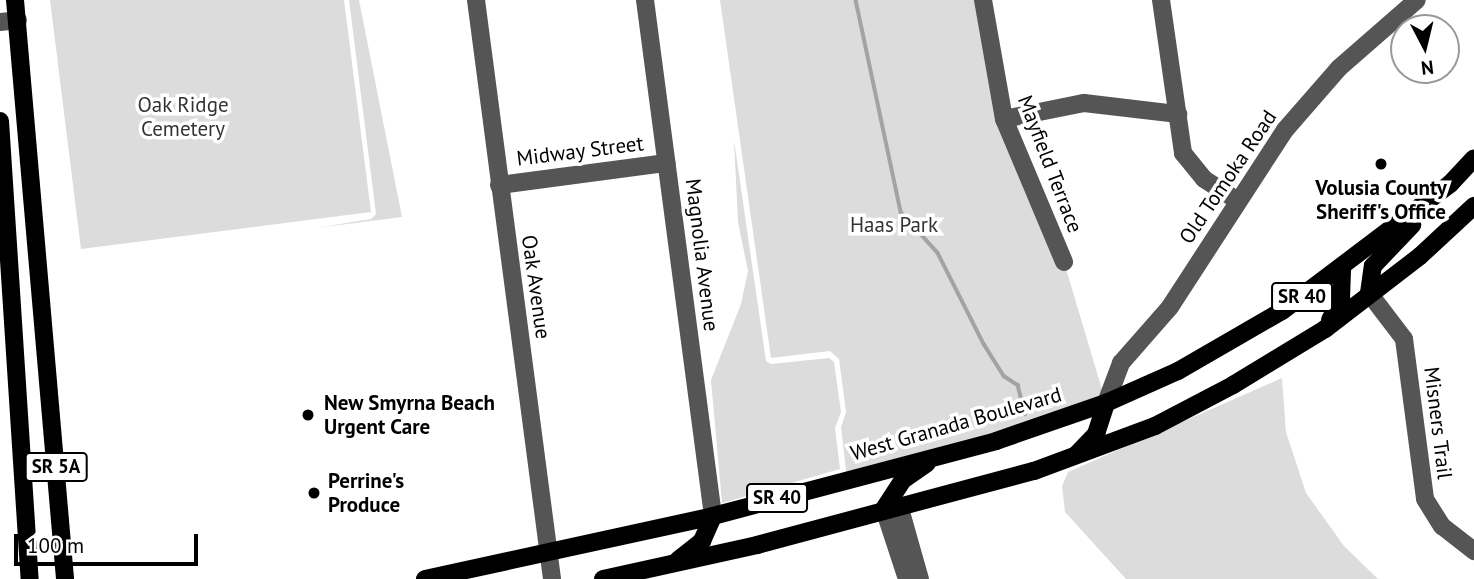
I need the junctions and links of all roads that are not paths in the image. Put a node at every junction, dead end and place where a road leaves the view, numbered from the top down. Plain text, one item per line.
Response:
1 (15, 0) edge
2 (476, 0) edge
3 (645, 0) edge
4 (983, 0) edge
5 (1161, 0) edge
6 (1417, 0) edge
7 (9, 21) edge
8 (1178, 114) junction
9 (1004, 119) junction
10 (0, 121) edge
11 (1474, 158) edge
12 (667, 163) junction
13 (1450, 184) junction
14 (499, 185) junction
15 (1238, 201) junction
16 (1474, 206) edge
17 (1064, 262) dead end
18 (1342, 269) junction
19 (1369, 293) junction
20 (13, 302) junction
21 (1325, 329) junction
22 (46, 355) junction
23 (1106, 403) junction
24 (936, 457) junction
25 (1072, 458) junction
26 (892, 507) junction
27 (713, 516) junction
28 (1474, 551) edge
29 (549, 552) junction
30 (672, 564) junction
31 (30, 579) edge
32 (65, 579) edge
33 (425, 579) edge
34 (552, 579) edge
35 (603, 579) edge
36 (907, 579) edge
37 (920, 579) edge

1 - 7 main road, SR 5A
2 - 14 street, Oak Avenue
3 - 12 street, Magnolia Avenue
4 - 9 street, Mayfield Terrace
5 - 8 street
6 - 15 street, Old Tomoka Road
7 - 22 main road, SR 5A
8 - 9 street
8 - 15 street
9 - 17 street, Mayfield Terrace
10 - 20 main road, SR 5A
11 - 13 main road, West Granada Boulevard / SR 40
12 - 14 street, Midway Street
12 - 27 street, Magnolia Avenue
13 - 18 main road, West Granada Boulevard / SR 40
13 - 19 main road
14 - 29 street, Oak Avenue
15 - 23 street, Old Tomoka Road
16 - 19 main road, SR 40
18 - 21 main road
18 - 23 main road, West Granada Boulevard / SR 40
19 - 21 main road, SR 40
19 - 28 street, Misners Trail
20 - 22 main road
20 - 31 main road, SR 5A
21 - 25 main road, SR 40
22 - 32 main road, SR 5A
23 - 24 main road, West Granada Boulevard / SR 40
23 - 25 main road
24 - 26 main road
24 - 27 main road, West Granada Boulevard / SR 40
25 - 26 main road, SR 40
26 - 30 main road, SR 40
26 - 36 street
26 - 37 street
27 - 29 main road, West Granada Boulevard / SR 40
27 - 30 main road
29 - 33 main road, West Granada Boulevard / SR 40
29 - 34 street, Oak Avenue
30 - 35 main road, SR 40

